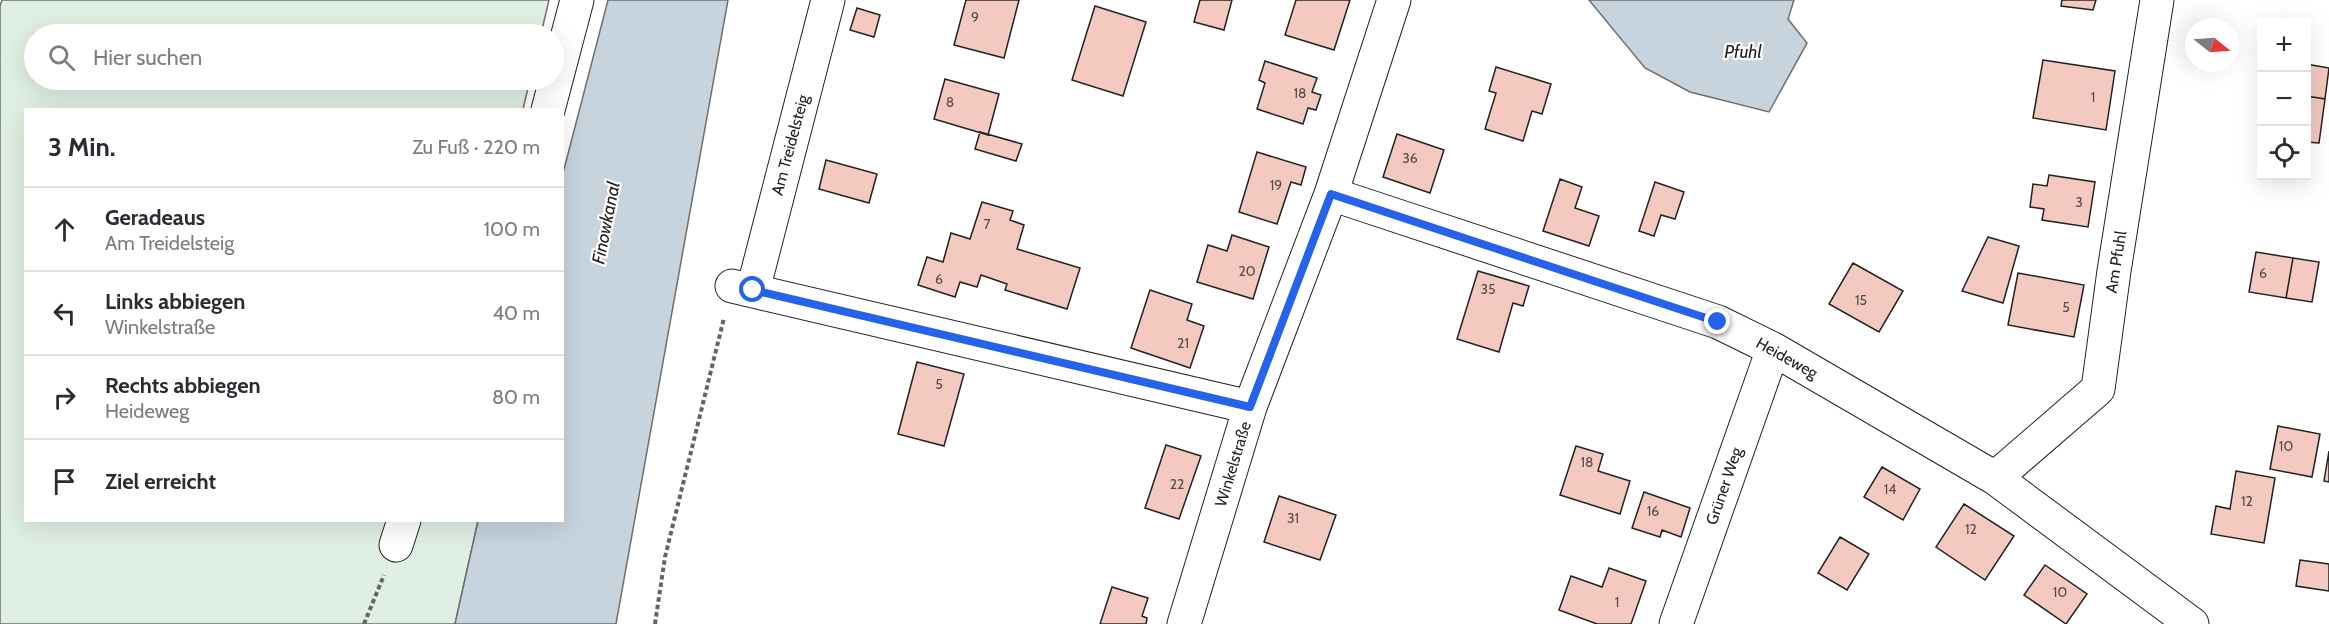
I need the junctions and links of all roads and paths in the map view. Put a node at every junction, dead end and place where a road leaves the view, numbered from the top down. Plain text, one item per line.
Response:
1 (578, 0) edge
2 (828, 0) edge
3 (1394, 0) edge
4 (2157, 0) edge
5 (564, 51) edge
6 (553, 90) edge
7 (549, 108) edge
8 (1331, 194) junction
9 (1773, 349) junction
10 (1250, 407) junction
11 (1995, 478) junction
12 (400, 533) edge
13 (364, 624) edge
14 (1184, 624) edge
15 (1676, 624) edge
16 (2192, 624) edge

1 - 5 street
2 - 10 street, Am Treidelsteig
3 - 8 street, Winkelstraße
4 - 11 street, Am Pfuhl
6 - 7 street
8 - 9 street, Heideweg
8 - 10 street, Winkelstraße
9 - 11 street, Heideweg
9 - 15 street, Grüner Weg
10 - 14 street, Winkelstraße
11 - 16 street, Heideweg
12 - 13 path

